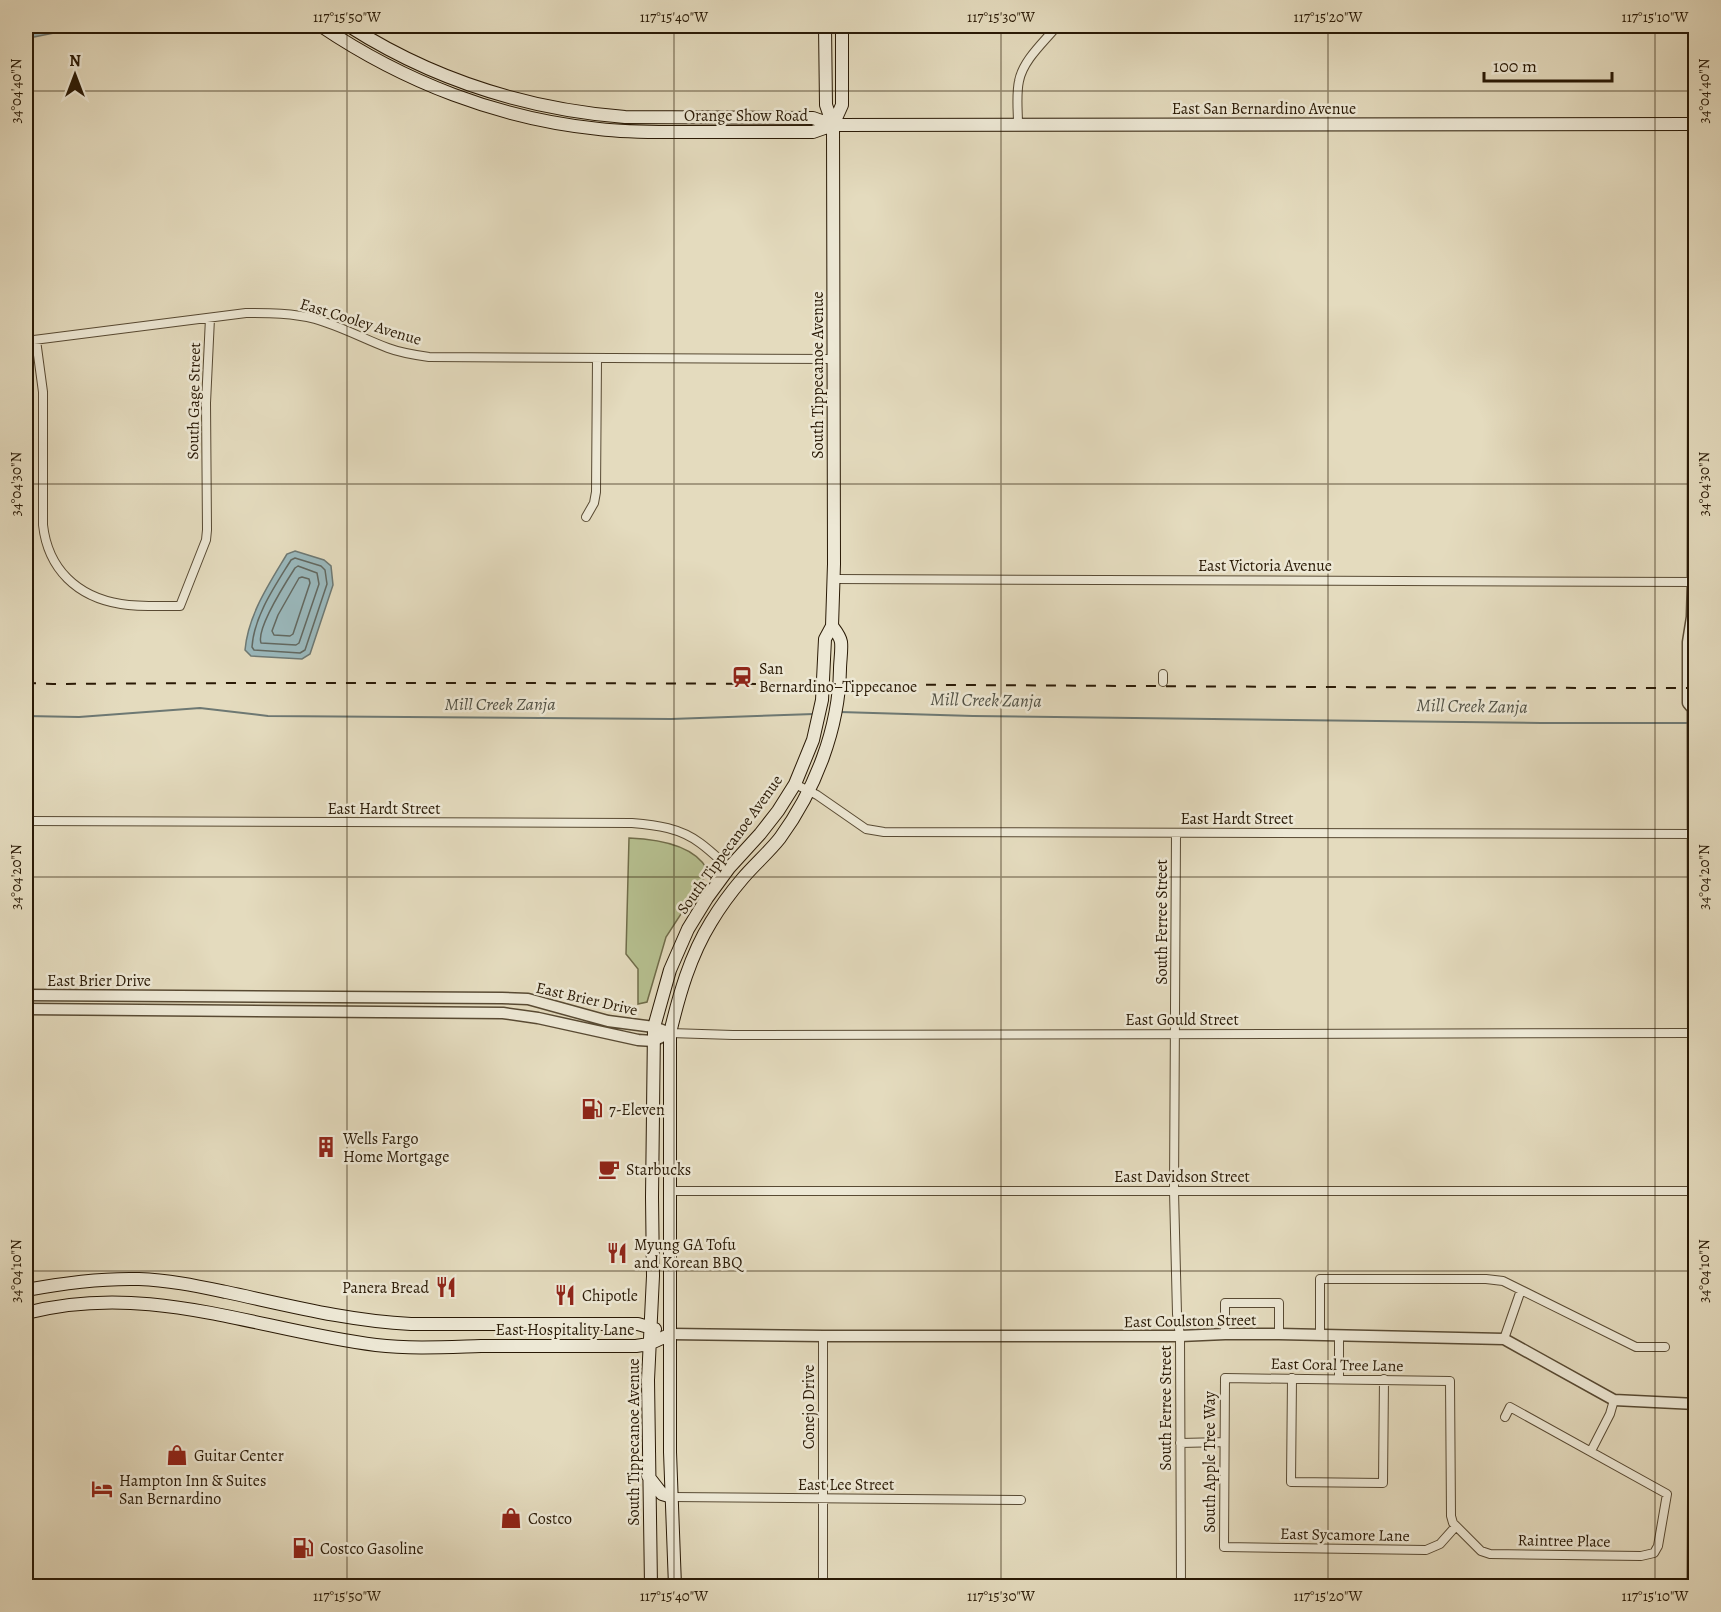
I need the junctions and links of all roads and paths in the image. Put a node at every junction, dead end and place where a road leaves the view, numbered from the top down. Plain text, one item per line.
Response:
1 (321, 26) edge
2 (349, 26) edge
3 (825, 26) edge
4 (842, 26) edge
5 (1057, 26) edge
6 (1693, 26) edge
7 (385, 47) junction
8 (378, 61) junction
9 (1018, 124) junction
10 (1695, 124) edge
11 (833, 125) junction
12 (210, 318) junction
13 (36, 340) junction
14 (26, 341) edge
15 (1694, 353) edge
16 (597, 359) junction
17 (834, 359) junction
18 (586, 518) dead end
19 (834, 579) junction
20 (1694, 582) edge
21 (1692, 617) junction
22 (832, 626) junction
23 (1695, 635) edge
24 (1694, 708) edge
25 (795, 784) junction
26 (808, 791) junction
27 (26, 821) edge
28 (1176, 833) junction
29 (1694, 834) junction
30 (729, 868) junction
31 (743, 879) junction
32 (1694, 946) edge
33 (26, 995) edge
34 (26, 1009) edge
35 (654, 1027) junction
36 (670, 1033) junction
37 (1693, 1033) junction
38 (1176, 1034) junction
39 (653, 1041) junction
40 (1695, 1090) edge
41 (671, 1191) junction
42 (1174, 1191) junction
43 (1694, 1191) junction
44 (1695, 1243) edge
45 (26, 1290) edge
46 (1521, 1290) junction
47 (26, 1313) edge
48 (650, 1327) junction
49 (671, 1334) junction
50 (1225, 1334) junction
51 (1280, 1334) junction
52 (1320, 1334) junction
53 (1339, 1335) junction
54 (823, 1336) junction
55 (1180, 1336) junction
56 (1504, 1339) junction
57 (649, 1344) junction
58 (1665, 1347) dead end
59 (1225, 1378) joint
60 (1292, 1378) junction
61 (1339, 1379) junction
62 (1384, 1379) junction
63 (1614, 1400) junction
64 (1695, 1404) edge
65 (1505, 1417) dead end
66 (1224, 1442) junction
67 (1180, 1443) junction
68 (1592, 1451) junction
69 (648, 1476) junction
70 (672, 1497) junction
71 (823, 1498) junction
72 (1021, 1500) dead end
73 (1456, 1526) junction
74 (1224, 1547) joint
75 (651, 1587) edge
76 (675, 1587) edge
77 (823, 1587) edge
78 (1181, 1587) edge
79 (1693, 1587) edge

1 - 8 main road, Orange Show Road
2 - 7 main road, Orange Show Road
3 - 11 main road, South Tippecanoe Avenue
4 - 11 main road, South Tippecanoe Avenue
5 - 9 street
6 - 10 street
7 - 8 main road
7 - 11 main road, Orange Show Road
8 - 11 main road, Orange Show Road
9 - 10 main road, East San Bernardino Avenue
9 - 11 main road, East San Bernardino Avenue
10 - 15 street
11 - 17 main road, South Tippecanoe Avenue
12 - 13 street, East Cooley Avenue
12 - 13 street, South Gage Street
12 - 16 street, East Cooley Avenue
13 - 14 street, East Cooley Avenue
15 - 20 street
16 - 17 street, East Cooley Avenue
16 - 18 street
17 - 19 main road, South Tippecanoe Avenue
19 - 20 street, East Victoria Avenue
19 - 22 main road, South Tippecanoe Avenue
20 - 21 street
21 - 23 street
21 - 24 street
22 - 25 main road, South Tippecanoe Avenue
22 - 26 main road, South Tippecanoe Avenue
24 - 29 street
25 - 26 street, East Hardt Street
25 - 30 main road, South Tippecanoe Avenue
26 - 28 street, East Hardt Street
26 - 31 main road, South Tippecanoe Avenue
27 - 30 street, East Hardt Street
28 - 29 street, East Hardt Street
28 - 38 street, South Ferree Street
29 - 32 street
30 - 31 main road
30 - 35 main road, South Tippecanoe Avenue
31 - 36 main road, South Tippecanoe Avenue
32 - 37 street
33 - 35 street, East Brier Drive
34 - 39 street, East Brier Drive
35 - 36 street, East Brier Drive
35 - 39 main road, South Tippecanoe Avenue
36 - 38 street, East Gould Street
36 - 39 street
36 - 41 main road, South Tippecanoe Avenue
37 - 38 street, East Gould Street
37 - 40 street
38 - 42 street, South Ferree Street
39 - 48 main road, South Tippecanoe Avenue
40 - 43 street
41 - 42 street, East Davidson Street
41 - 49 main road, South Tippecanoe Avenue
42 - 43 street, East Davidson Street
42 - 55 street, South Ferree Street
43 - 44 street
44 - 64 street
45 - 48 main road, East Hospitality Lane
46 - 52 street
46 - 56 street
46 - 58 street
47 - 57 main road, East Hospitality Lane
48 - 49 main road, East Hospitality Lane
48 - 57 main road, South Tippecanoe Avenue
49 - 54 street, East Coulston Street
49 - 57 main road, East Hospitality Lane
49 - 70 main road, South Tippecanoe Avenue
50 - 51 street, East Coulston Street
50 - 51 street
50 - 55 street, East Coulston Street
51 - 52 street, East Coulston Street
52 - 53 street, East Coulston Street
53 - 56 street, East Coulston Street
53 - 61 street
54 - 55 street, East Coulston Street
54 - 71 street, Conejo Drive
55 - 67 street, South Ferree Street
56 - 63 street, East Coulston Street
57 - 69 main road, South Tippecanoe Avenue
59 - 60 street, East Coral Tree Lane
59 - 66 street, South Apple Tree Way
60 - 61 street, East Coral Tree Lane
60 - 62 street
61 - 62 street, East Coral Tree Lane
62 - 73 street, East Coral Tree Lane
63 - 64 street, East Coulston Street
63 - 68 street
64 - 79 street
65 - 68 street
66 - 67 street
66 - 74 street, South Apple Tree Way
67 - 78 street, South Ferree Street
68 - 73 street, Raintree Place
69 - 70 main road
69 - 75 main road, South Tippecanoe Avenue
70 - 71 street, East Lee Street
70 - 76 main road, South Tippecanoe Avenue
71 - 72 street, East Lee Street
71 - 77 street, Conejo Drive
73 - 74 street, East Sycamore Lane

